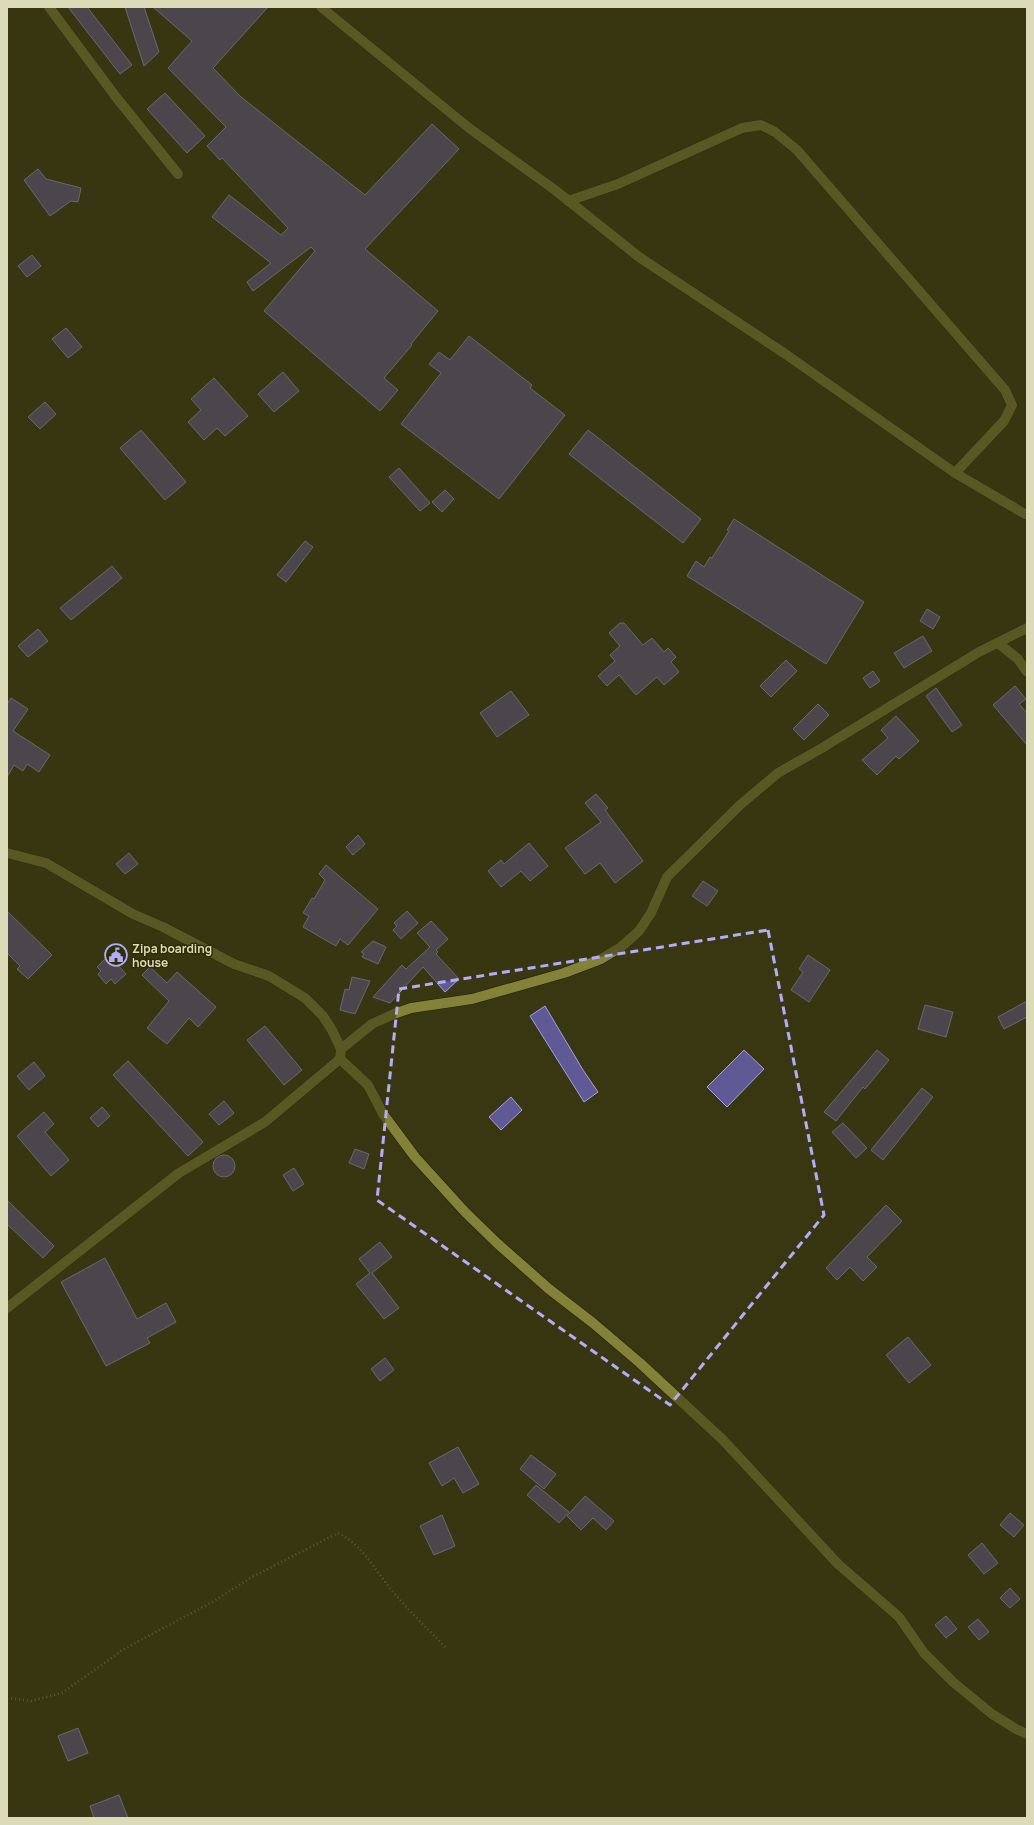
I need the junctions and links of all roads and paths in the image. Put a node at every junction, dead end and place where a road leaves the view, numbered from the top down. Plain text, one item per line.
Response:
1 (49, 7) edge
2 (321, 7) edge
3 (178, 174) dead end
4 (568, 201) junction
5 (955, 473) junction
6 (1025, 514) dead end
7 (1027, 628) edge
8 (998, 643) junction
9 (1027, 672) edge
10 (7, 852) edge
11 (341, 1054) junction
12 (7, 1308) edge
13 (445, 1647) dead end
14 (7, 1698) edge
15 (1027, 1734) edge

1 - 3 street
2 - 4 street
4 - 5 street
4 - 5 street
5 - 6 street
7 - 8 street
8 - 9 street
8 - 11 street
10 - 11 street
11 - 12 street
11 - 15 street
13 - 14 path

